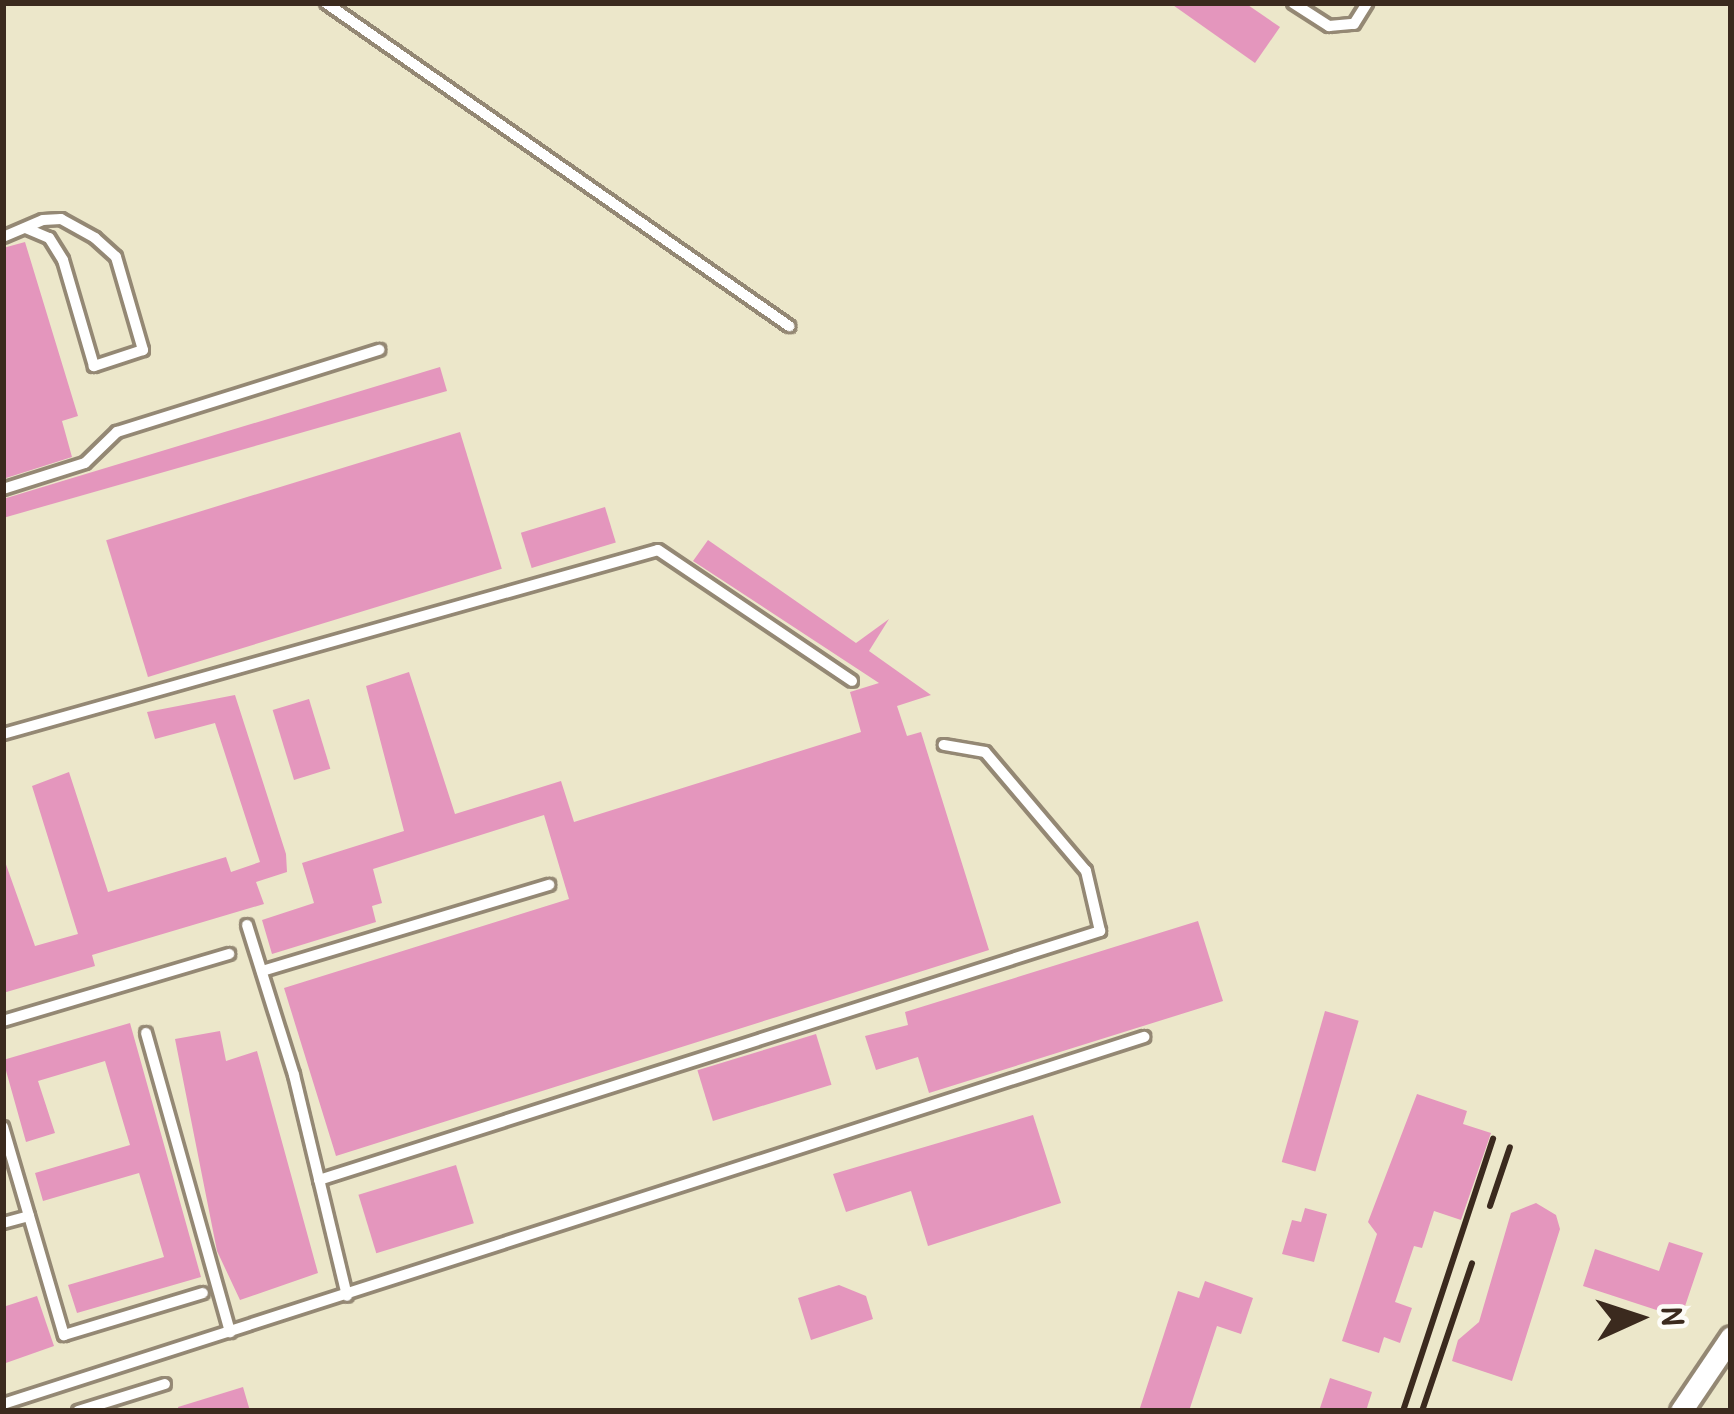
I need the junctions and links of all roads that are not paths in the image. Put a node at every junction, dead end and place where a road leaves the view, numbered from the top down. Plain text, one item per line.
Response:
1 (326, 3) edge
2 (1293, 3) edge
3 (1367, 3) edge
4 (28, 229) junction
5 (3, 237) edge
6 (789, 326) dead end
7 (379, 350) dead end
8 (3, 489) edge
9 (852, 681) dead end
10 (3, 734) edge
11 (944, 745) dead end
12 (549, 884) dead end
13 (247, 925) dead end
14 (230, 954) dead end
15 (262, 971) junction
16 (3, 1021) edge
17 (146, 1033) dead end
18 (1144, 1037) dead end
19 (3, 1127) edge
20 (319, 1180) junction
21 (29, 1216) junction
22 (3, 1223) edge
23 (203, 1293) dead end
24 (346, 1296) junction
25 (230, 1332) junction
26 (1731, 1337) edge
27 (165, 1384) dead end
28 (26, 1397) junction
29 (3, 1404) edge
30 (30, 1411) edge
31 (78, 1411) edge
32 (1681, 1411) edge

1 - 6 lane
2 - 3 lane
4 - 4 lane
4 - 5 lane
7 - 8 lane
9 - 10 lane
11 - 20 lane
12 - 15 lane
13 - 15 lane
14 - 16 lane
15 - 20 lane
17 - 25 lane
18 - 24 lane
19 - 21 lane
20 - 24 lane
21 - 22 lane
21 - 23 lane
24 - 25 lane
25 - 28 lane
26 - 32 street
27 - 31 lane
28 - 29 lane
28 - 30 lane

